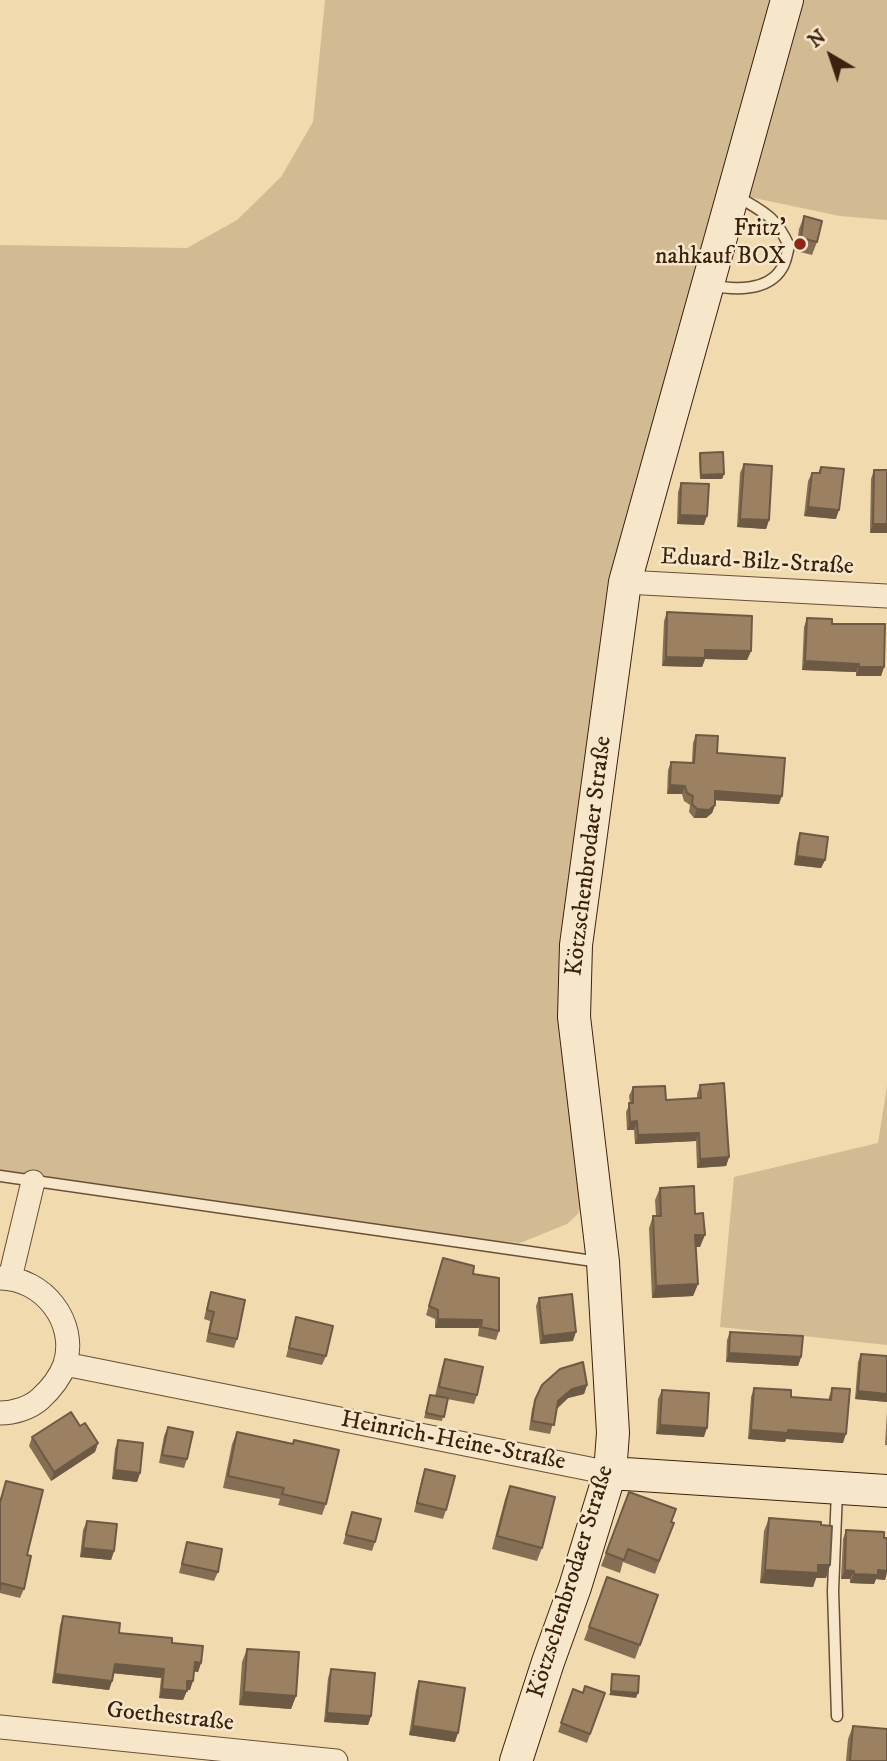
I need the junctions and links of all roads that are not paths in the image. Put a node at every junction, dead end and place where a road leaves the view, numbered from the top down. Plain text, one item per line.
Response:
1 (787, 0) edge
2 (732, 194) junction
3 (707, 285) junction
4 (625, 582) junction
5 (887, 596) edge
6 (0, 1176) edge
7 (33, 1182) junction
8 (603, 1262) junction
9 (5, 1278) edge
10 (65, 1364) junction
11 (0, 1413) edge
12 (610, 1474) junction
13 (837, 1488) junction
14 (887, 1491) edge
15 (837, 1716) dead end
16 (0, 1727) edge
17 (335, 1761) edge
18 (516, 1761) edge

1 - 2 street, Kötzschenbrodaer Straße
2 - 3 street, Kötzschenbrodaer Straße
2 - 3 lane
3 - 4 street, Kötzschenbrodaer Straße
4 - 5 street, Eduard-Bilz-Straße
4 - 8 street, Kötzschenbrodaer Straße
6 - 7 lane
7 - 8 lane
7 - 9 street
8 - 12 street, Kötzschenbrodaer Straße
9 - 10 street
10 - 11 street
10 - 12 street, Heinrich-Heine-Straße
12 - 13 street, Heinrich-Heine-Straße
12 - 18 street, Kötzschenbrodaer Straße
13 - 14 street, Heinrich-Heine-Straße
13 - 15 lane
16 - 17 street, Goethestraße

